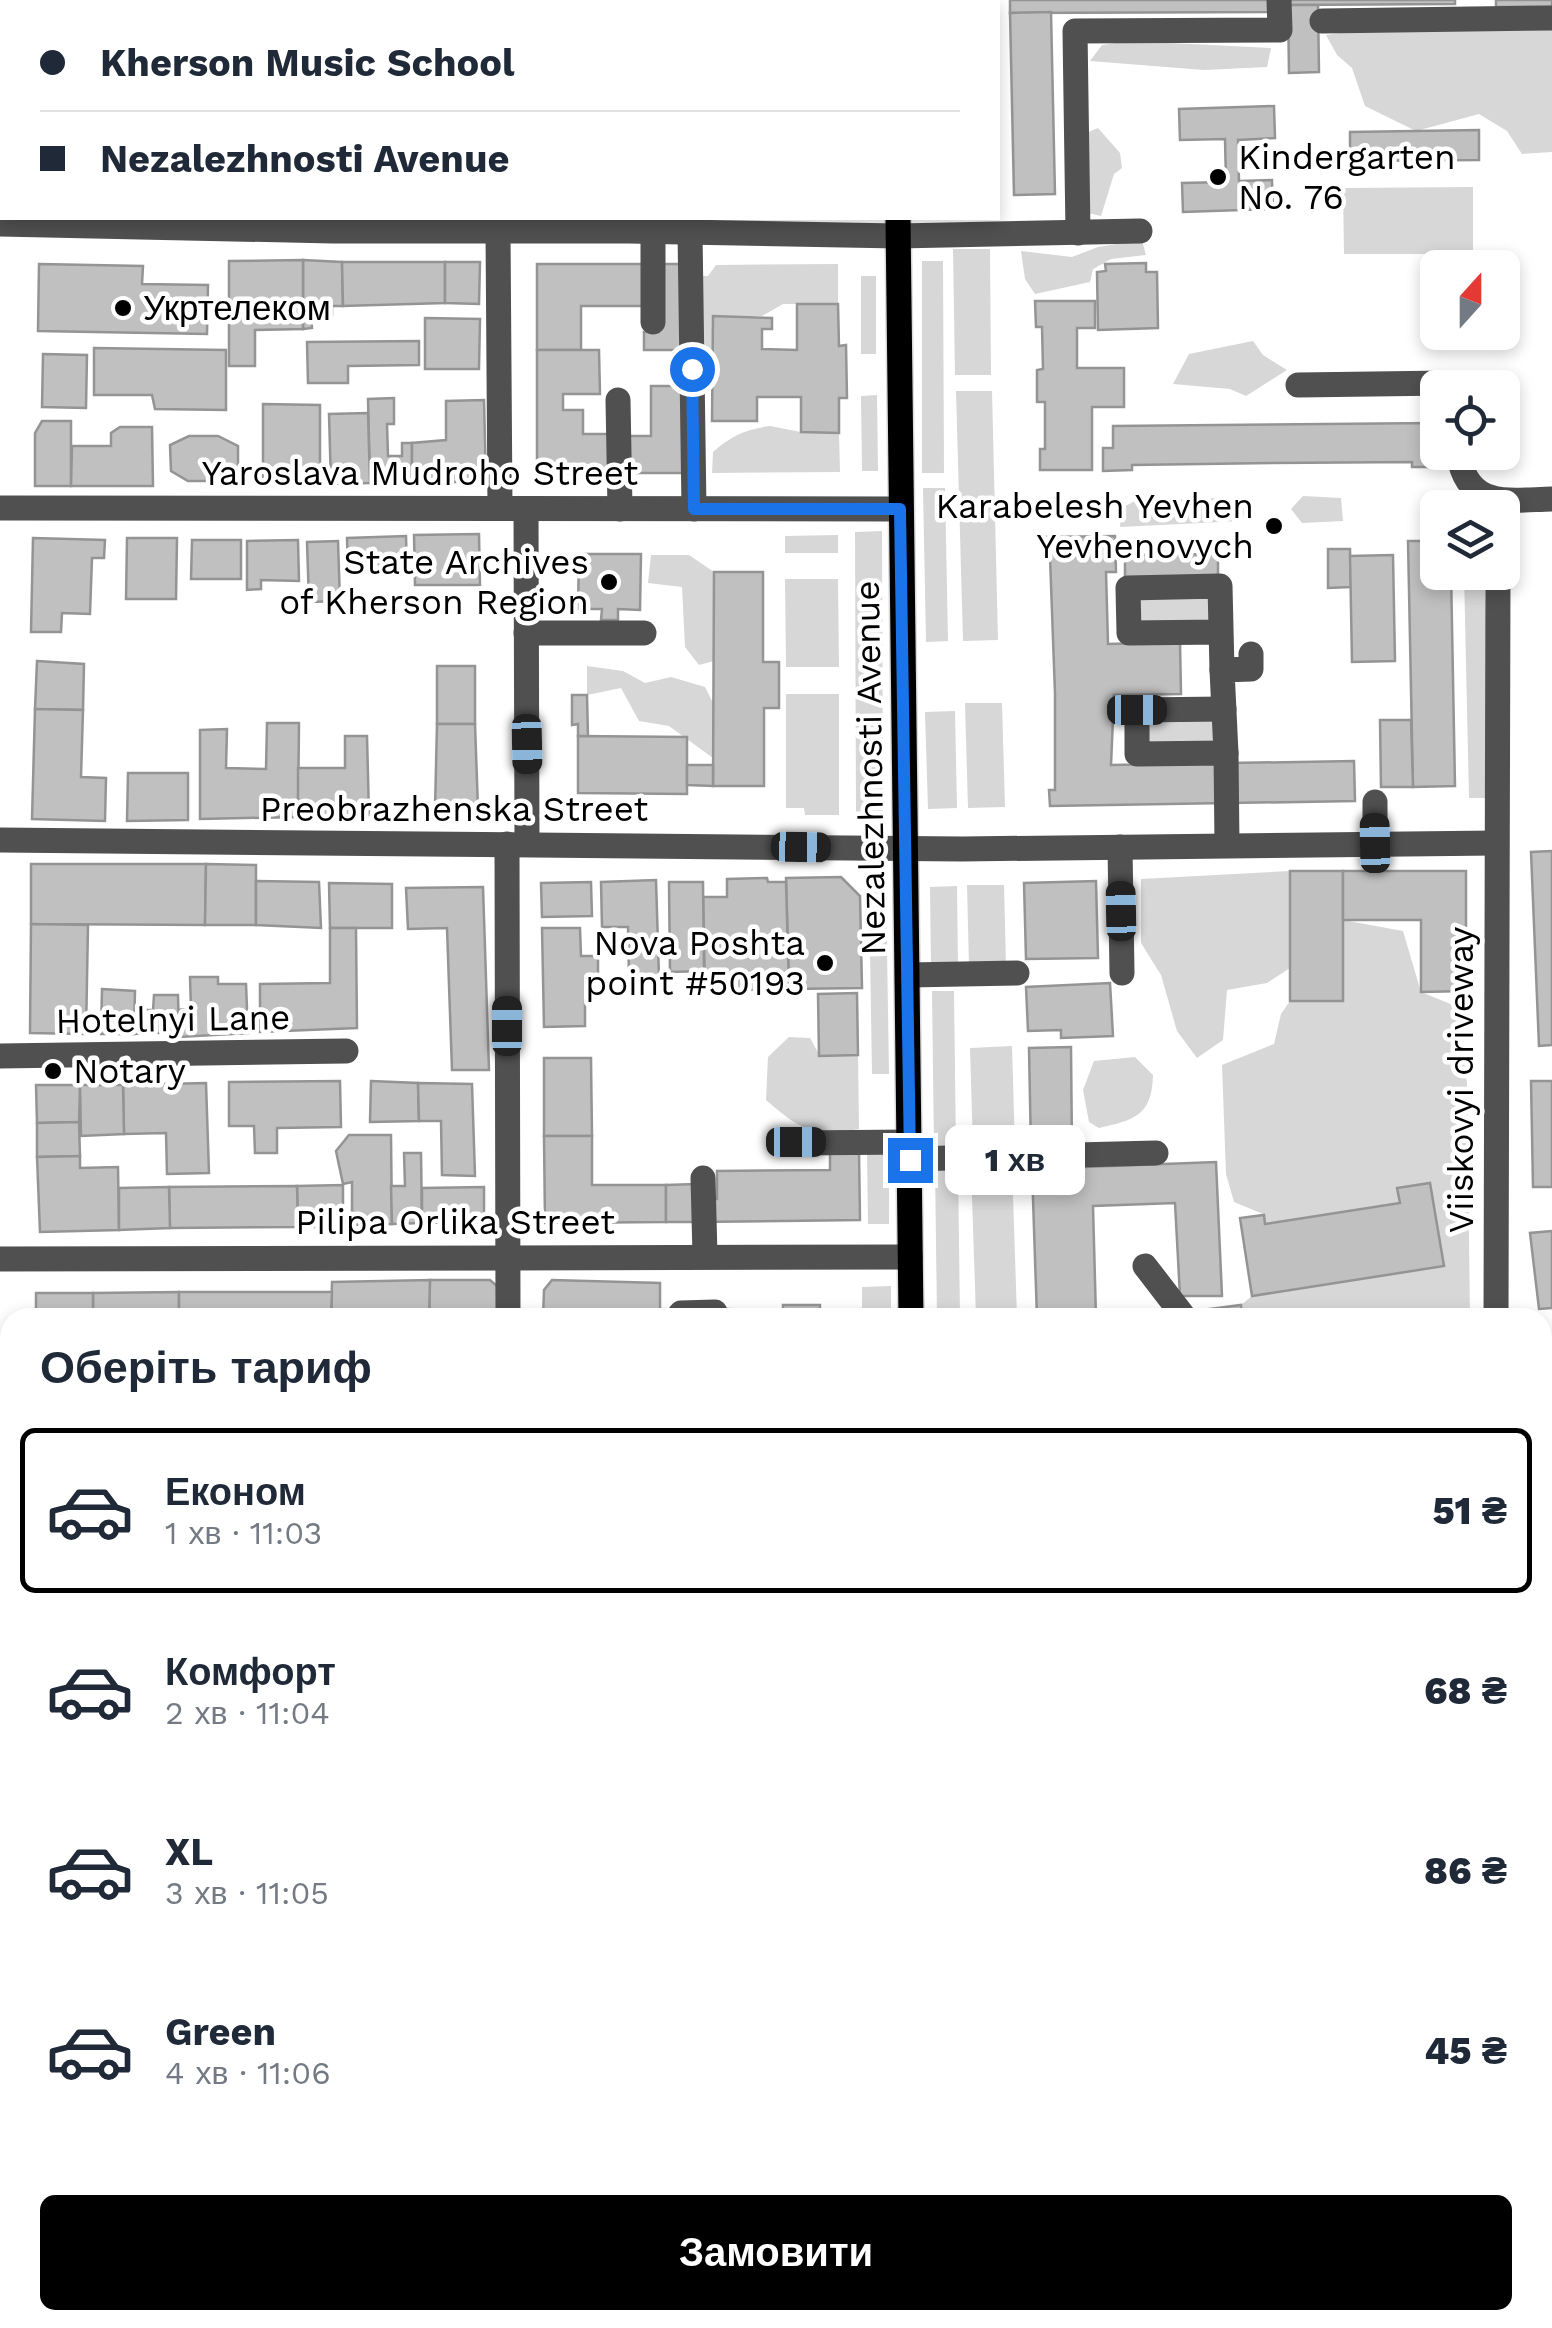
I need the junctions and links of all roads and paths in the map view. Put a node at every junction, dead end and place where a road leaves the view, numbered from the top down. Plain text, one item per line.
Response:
1 (1280, 0) edge
2 (1476, 10) edge
3 (1552, 18) edge
4 (1322, 21) dead end
5 (130, 221) edge
6 (0, 224) edge
7 (333, 224) edge
8 (636, 227) edge
9 (898, 227) edge
10 (1140, 231) dead end
11 (498, 232) junction
12 (690, 232) junction
13 (1078, 233) junction
14 (653, 322) dead end
15 (1420, 383) edge
16 (1298, 385) dead end
17 (618, 400) dead end
18 (1552, 499) edge
19 (1520, 502) edge
20 (0, 508) edge
21 (513, 508) junction
22 (620, 509) junction
23 (694, 509) junction
24 (900, 509) junction
25 (1498, 590) edge
26 (526, 632) junction
27 (1220, 632) dead end
28 (644, 633) dead end
29 (1251, 654) dead end
30 (1222, 670) junction
31 (1224, 709) junction
32 (1226, 753) junction
33 (1375, 802) dead end
34 (0, 840) edge
35 (1375, 843) junction
36 (1496, 843) junction
37 (517, 844) junction
38 (1227, 845) junction
39 (1120, 847) junction
40 (907, 848) junction
41 (1017, 973) dead end
42 (1122, 974) dead end
43 (908, 975) junction
44 (346, 1052) dead end
45 (0, 1056) edge
46 (796, 1142) dead end
47 (910, 1151) junction
48 (1156, 1152) dead end
49 (702, 1178) dead end
50 (704, 1256) junction
51 (507, 1257) junction
52 (910, 1257) junction
53 (0, 1259) edge
54 (1145, 1266) dead end
55 (508, 1308) edge
56 (911, 1308) edge
57 (1177, 1308) edge
58 (1496, 1308) edge

1 - 13 street
2 - 3 street
2 - 4 street
5 - 6 street
5 - 7 street
7 - 11 street
8 - 11 street
8 - 12 street
8 - 14 street
9 - 12 street
9 - 13 street
9 - 24 main road, Nezalezhnosti Avenue
10 - 13 street
11 - 21 street
12 - 23 street
15 - 16 street
17 - 22 street
18 - 19 street
20 - 21 street, Yaroslava Mudroho Street
21 - 22 street, Yaroslava Mudroho Street
21 - 26 street
22 - 23 street, Yaroslava Mudroho Street
23 - 24 street, Yaroslava Mudroho Street
24 - 40 main road, Nezalezhnosti Avenue
25 - 36 street, Viiskovyi driveway
26 - 28 street
26 - 37 street
27 - 30 street
29 - 30 street
30 - 31 street
31 - 32 street
31 - 32 street
32 - 38 street
33 - 35 street
34 - 37 street, Preobrazhenska Street
35 - 36 street, Preobrazhenska Street
35 - 38 street, Preobrazhenska Street
36 - 58 street, Viiskovyi driveway
37 - 40 street, Preobrazhenska Street
37 - 51 street
38 - 39 street, Preobrazhenska Street
39 - 40 street, Preobrazhenska Street
39 - 42 street
40 - 43 main road, Nezalezhnosti Avenue
41 - 43 street
43 - 47 main road, Nezalezhnosti Avenue
44 - 45 street, Hotelnyi Lane
46 - 47 street
47 - 48 street
47 - 52 main road, Nezalezhnosti Avenue
49 - 50 street
50 - 51 street, Pilipa Orlika Street
50 - 52 street, Pilipa Orlika Street
51 - 53 street, Pilipa Orlika Street
51 - 55 street
52 - 56 main road, Nezalezhnosti Avenue
54 - 57 street

